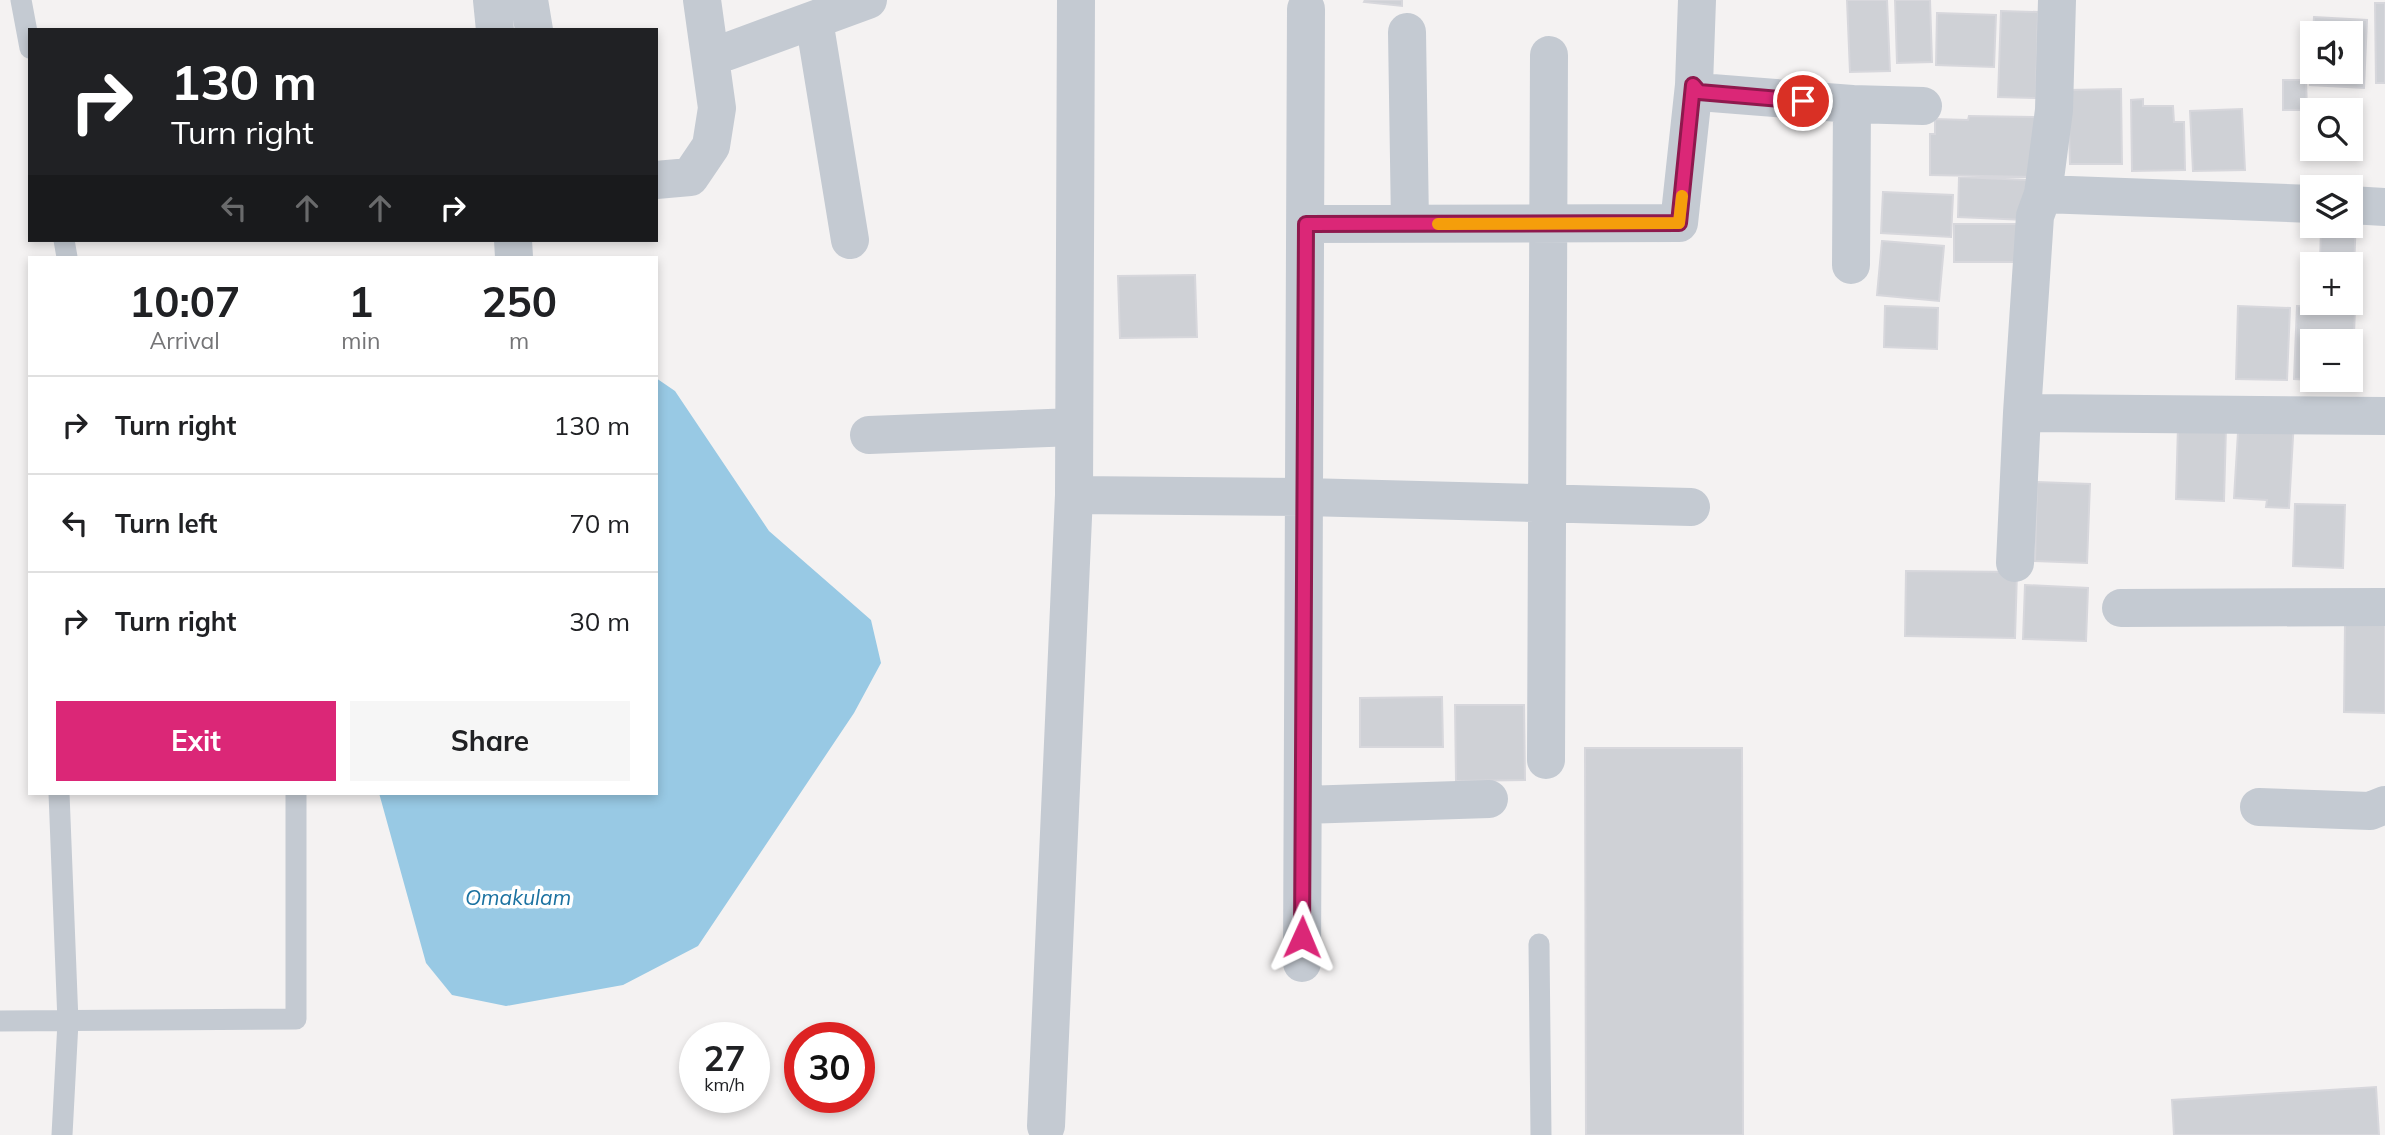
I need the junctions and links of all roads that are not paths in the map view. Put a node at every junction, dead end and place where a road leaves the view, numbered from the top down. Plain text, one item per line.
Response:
1 (21, 0) edge
2 (492, 0) edge
3 (529, 0) edge
4 (702, 0) edge
5 (868, 0) edge
6 (1076, 0) edge
7 (1697, 0) edge
8 (2057, 0) edge
9 (1306, 9) dead end
10 (814, 20) junction
11 (495, 28) edge
12 (534, 28) edge
13 (1407, 33) dead end
14 (28, 37) edge
15 (726, 52) dead end
16 (1549, 55) dead end
17 (1693, 85) junction
18 (1852, 104) junction
19 (1923, 106) dead end
20 (658, 180) edge
21 (2043, 194) junction
22 (2300, 204) edge
23 (2363, 206) edge
24 (2385, 207) edge
25 (1548, 223) junction
26 (1306, 224) junction
27 (1410, 224) junction
28 (850, 240) dead end
29 (1851, 265) dead end
30 (2022, 413) junction
31 (2385, 416) edge
32 (1074, 427) junction
33 (869, 435) dead end
34 (1074, 495) junction
35 (1305, 497) junction
36 (1548, 503) junction
37 (1691, 507) dead end
38 (2015, 563) dead end
39 (2385, 607) edge
40 (2121, 608) dead end
41 (1546, 760) dead end
42 (59, 795) edge
43 (296, 795) edge
44 (1489, 799) dead end
45 (2385, 804) edge
46 (1303, 805) junction
47 (2259, 807) dead end
48 (1539, 944) dead end
49 (1301, 963) dead end
50 (0, 1021) edge
51 (68, 1022) junction
52 (1046, 1126) dead end
53 (62, 1135) edge
54 (1541, 1135) edge

1 - 14 lane
2 - 11 street
3 - 12 street
4 - 20 street
5 - 10 street
6 - 32 street
7 - 17 street
8 - 21 street
9 - 26 street
10 - 15 street
10 - 28 street
13 - 27 street
16 - 25 street
17 - 18 street
17 - 25 street
18 - 19 street
18 - 29 street
21 - 22 street
21 - 30 street
23 - 24 street
25 - 27 street
25 - 36 street
26 - 27 street
26 - 35 street
30 - 31 street
30 - 38 street
32 - 33 street
32 - 34 street
34 - 35 street
34 - 52 street
35 - 36 street
35 - 46 street
36 - 37 street
36 - 41 street
39 - 40 street
42 - 51 lane
43 - 51 lane
44 - 46 street
45 - 47 street
46 - 49 street
48 - 54 lane
50 - 51 lane
51 - 53 lane

